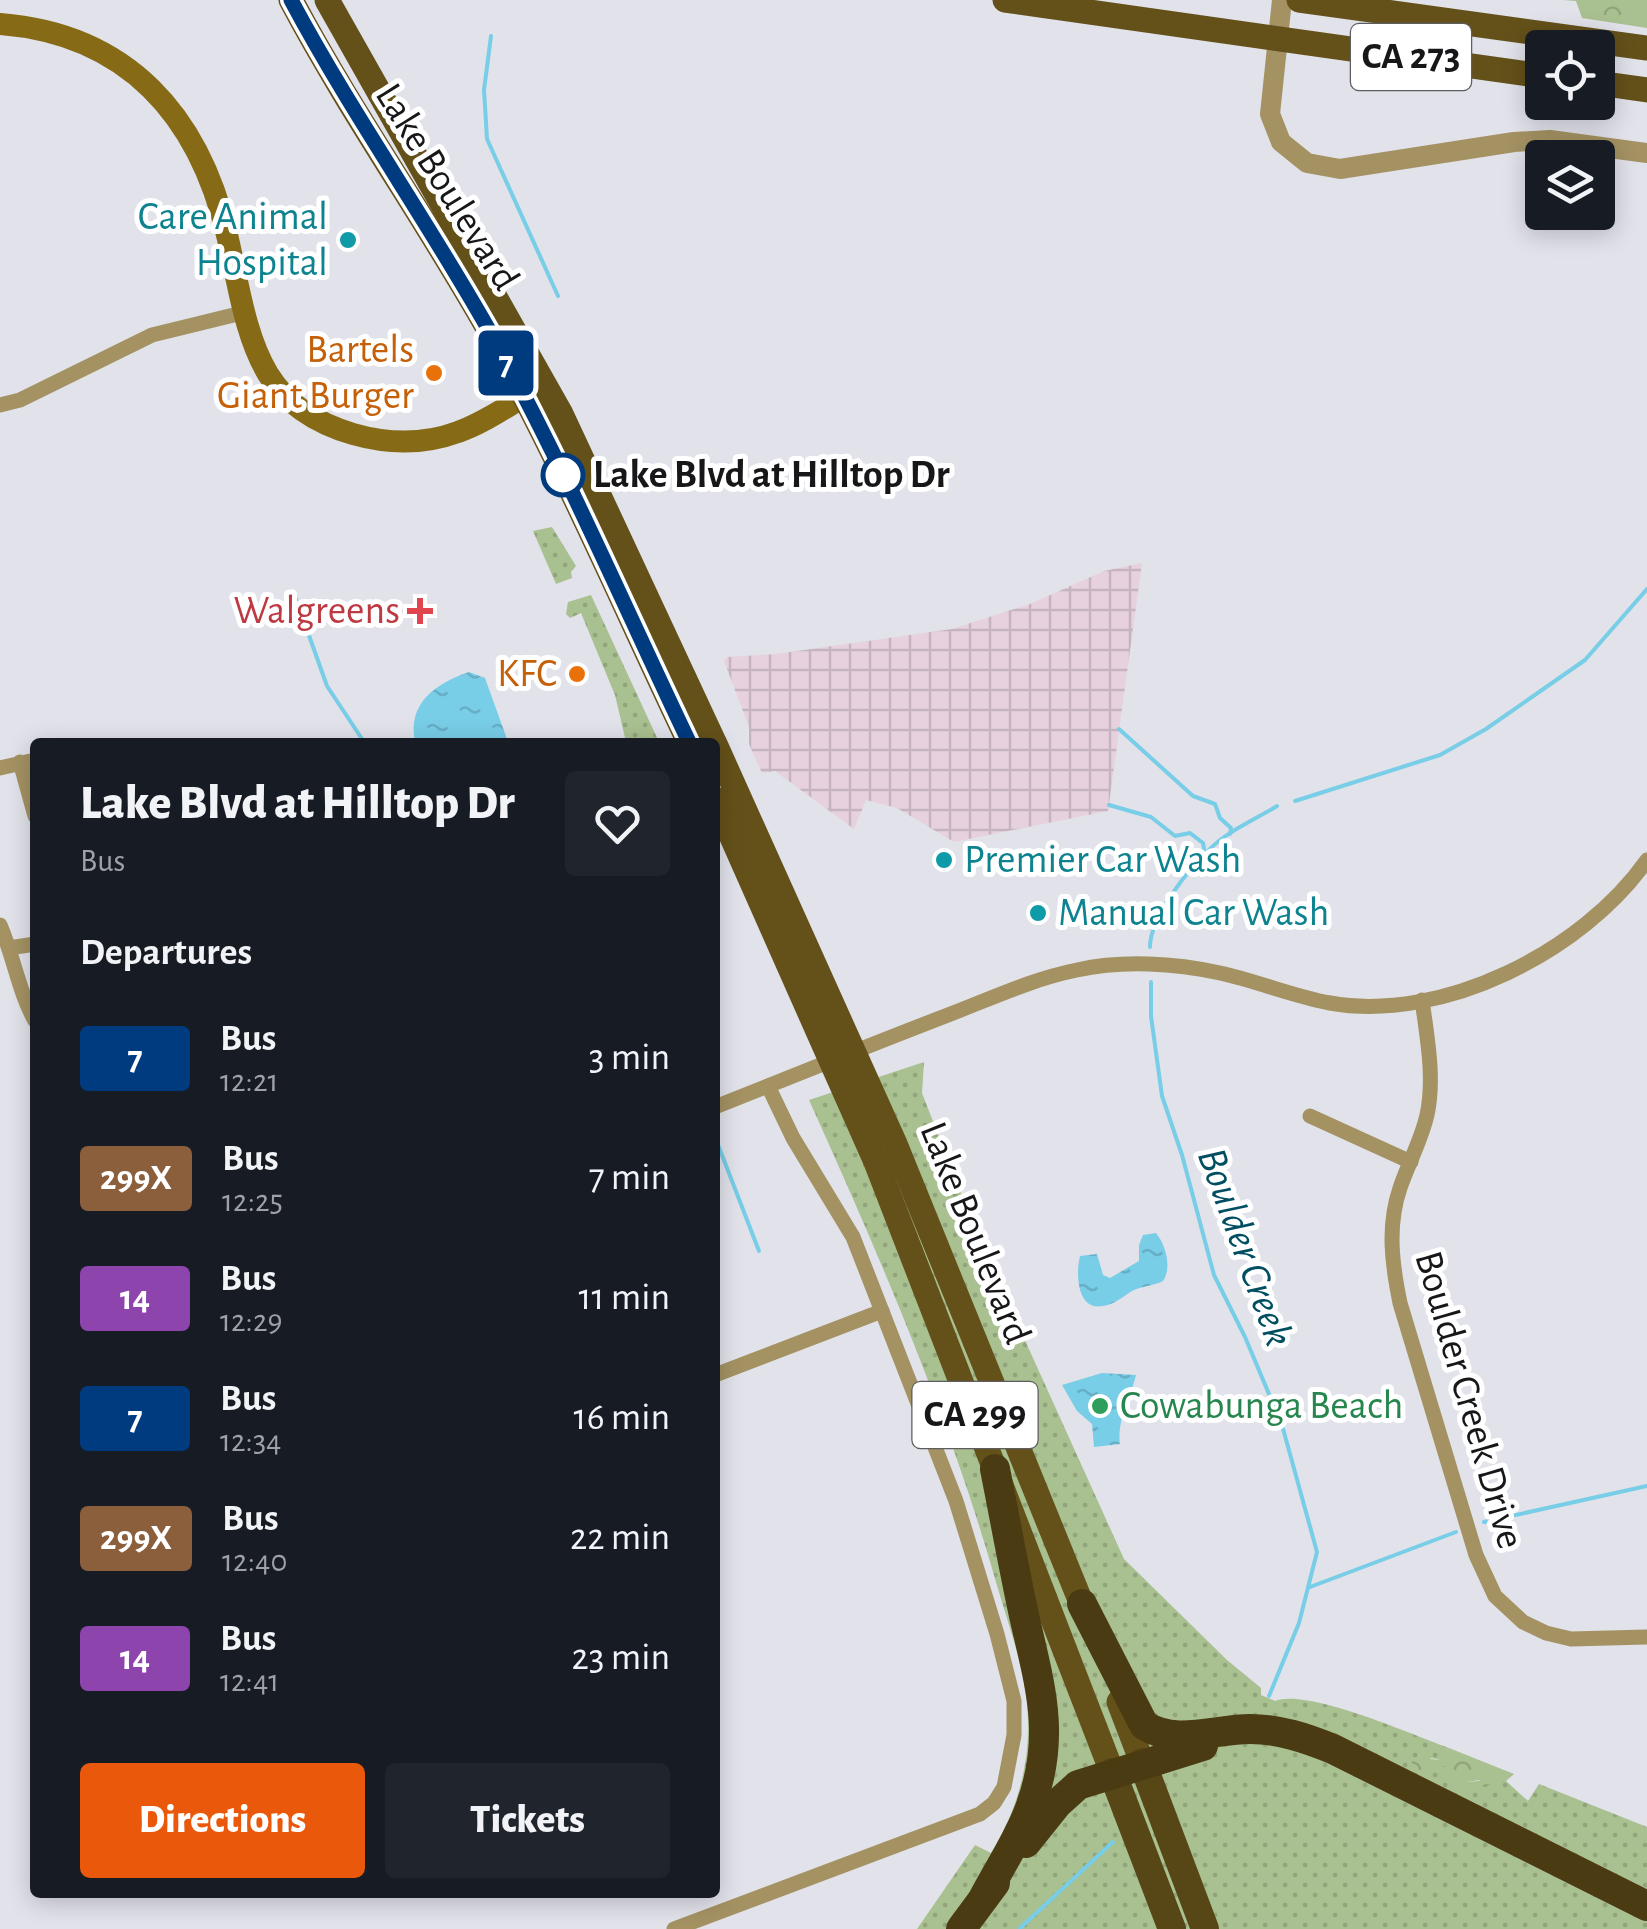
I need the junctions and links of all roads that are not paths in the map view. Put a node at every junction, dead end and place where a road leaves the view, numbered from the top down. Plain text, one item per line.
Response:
1 (291, 0) edge
2 (327, 0) edge
3 (345, 0) edge
4 (1005, 0) edge
5 (1282, 0) edge
6 (1300, 0) edge
7 (0, 24) edge
8 (349, 39) junction
9 (1278, 39) junction
10 (1647, 48) edge
11 (1525, 74) edge
12 (1615, 85) edge
13 (1647, 90) edge
14 (1647, 153) edge
15 (246, 312) junction
16 (534, 391) junction
17 (0, 405) edge
18 (687, 738) edge
19 (709, 738) edge
20 (27, 761) edge
21 (720, 763) edge
22 (0, 768) edge
23 (720, 809) edge
24 (1647, 860) edge
25 (0, 926) edge
26 (30, 945) edge
27 (10, 948) junction
28 (1422, 1000) junction
29 (30, 1011) edge
30 (844, 1055) junction
31 (768, 1086) junction
32 (720, 1105) edge
33 (1310, 1116) dead end
34 (1411, 1162) junction
35 (882, 1311) junction
36 (720, 1373) edge
37 (995, 1469) junction
38 (1082, 1604) junction
39 (1646, 1636) edge
40 (1278, 1731) junction
41 (1142, 1762) junction
42 (1112, 1772) junction
43 (984, 1897) junction
44 (1647, 1906) edge
45 (674, 1929) edge
46 (961, 1929) edge
47 (1172, 1929) edge
48 (1206, 1929) edge

1 - 16 main road, Lake Boulevard / CA 299
2 - 8 main road, Lake Boulevard / CA 299
3 - 8 main road
4 - 9 main road, CA 273
5 - 9 street
6 - 10 main road, CA 273
7 - 15 main road
8 - 16 main road, Lake Boulevard / CA 299
9 - 11 main road, CA 273
9 - 14 street
12 - 13 main road
15 - 16 main road
15 - 17 street
16 - 18 main road, Lake Boulevard / CA 299
16 - 19 main road, Lake Boulevard / CA 299
20 - 22 street
21 - 30 main road, Lake Boulevard / CA 299
23 - 30 main road, Lake Boulevard / CA 299
24 - 28 street
25 - 27 street
26 - 27 street
27 - 29 street
28 - 30 street
28 - 34 street, Boulder Creek Drive
30 - 31 street
30 - 37 main road, Lake Boulevard / CA 299
30 - 38 main road, Lake Boulevard / CA 299
31 - 32 street
31 - 35 street
33 - 34 street
34 - 39 street, Boulder Creek Drive
35 - 36 street
35 - 45 street
37 - 42 main road, Lake Boulevard / CA 299
37 - 43 highway
38 - 40 highway
38 - 41 main road, Lake Boulevard / CA 299
40 - 41 highway
40 - 44 highway
41 - 42 highway
41 - 48 highway, Lake Boulevard / CA 299
42 - 43 highway
42 - 47 highway, Lake Boulevard / CA 299
43 - 46 highway

